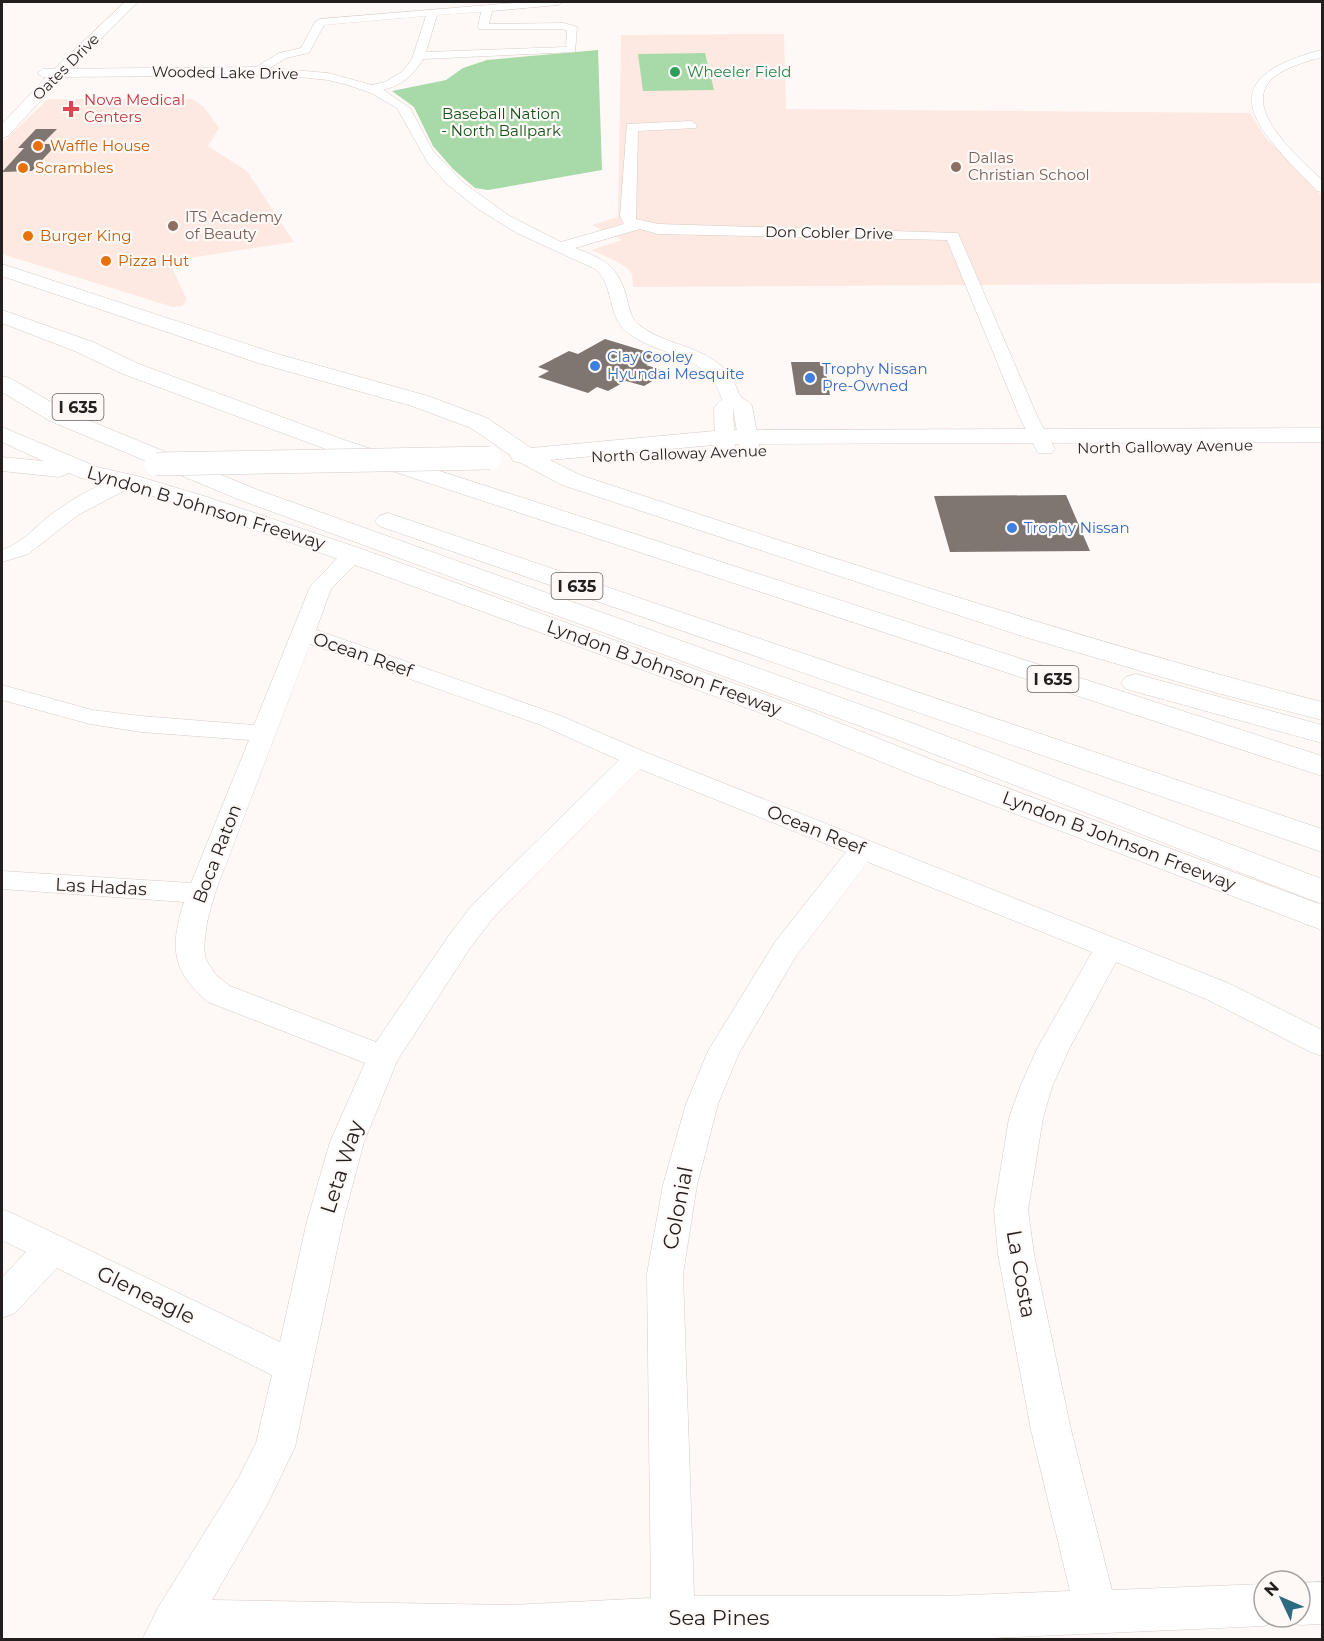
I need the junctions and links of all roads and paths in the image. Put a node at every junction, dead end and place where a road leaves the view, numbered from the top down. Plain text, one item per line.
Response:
1 (115, 2) edge
2 (132, 2) edge
3 (558, 2) edge
4 (487, 8) junction
5 (432, 13) junction
6 (320, 22) junction
7 (302, 24) dead end
8 (1323, 53) edge
9 (418, 56) junction
10 (1323, 60) edge
11 (255, 71) junction
12 (52, 72) junction
13 (372, 89) junction
14 (6, 119) edge
15 (691, 125) dead end
16 (2, 133) edge
17 (1323, 175) edge
18 (1323, 188) edge
19 (637, 225) junction
20 (560, 247) junction
21 (2, 270) edge
22 (2, 316) edge
23 (85, 347) junction
24 (2, 378) edge
25 (2, 383) edge
26 (2, 434) edge
27 (1323, 435) edge
28 (1042, 442) junction
29 (737, 444) junction
30 (1323, 445) edge
31 (2, 454) edge
32 (55, 459) junction
33 (516, 461) junction
34 (2, 464) edge
35 (573, 469) junction
36 (90, 473) junction
37 (169, 474) junction
38 (128, 481) junction
39 (353, 555) junction
40 (2, 556) edge
41 (302, 633) junction
42 (2, 693) edge
43 (1323, 711) edge
44 (263, 733) junction
45 (1323, 734) edge
46 (636, 758) junction
47 (1323, 766) edge
48 (1136, 778) junction
49 (1323, 841) edge
50 (863, 849) junction
51 (1323, 863) edge
52 (2, 880) edge
53 (201, 893) junction
54 (1321, 910) edge
55 (1108, 950) junction
56 (1323, 1044) edge
57 (383, 1057) junction
58 (2, 1224) edge
59 (52, 1249) junction
60 (2, 1302) edge
61 (291, 1366) junction
62 (1252, 1605) edge
63 (1096, 1611) junction
64 (673, 1618) junction
65 (849, 1629) edge
66 (169, 1630) edge

1 - 12 main road, Oates Drive
2 - 12 main road, Oates Drive
3 - 4 street
4 - 5 street
4 - 9 street
5 - 6 street
5 - 9 street
6 - 7 street
6 - 11 street
8 - 18 street
9 - 13 street
10 - 17 street
11 - 12 street, Wooded Lake Drive
11 - 13 street, Wooded Lake Drive
12 - 14 main road, Oates Drive
13 - 20 street, Wooded Lake Drive
14 - 16 main road, Oates Drive
15 - 19 street
19 - 20 street
19 - 28 street, Don Cobler Drive
20 - 29 street, Wooded Lake Drive
21 - 33 main road
22 - 23 main road, I 635
23 - 45 main road
23 - 47 main road, I 635
24 - 48 main road, I 635
25 - 54 main road
26 - 32 main road, Lyndon B Johnson Freeway
27 - 28 main road, North Galloway Avenue
28 - 29 main road, North Galloway Avenue
28 - 30 main road, North Galloway Avenue
29 - 33 main road, North Galloway Avenue
29 - 35 main road, North Galloway Avenue
31 - 32 main road, North Galloway Avenue
32 - 36 main road, Lyndon B Johnson Freeway
32 - 37 main road, North Galloway Avenue
33 - 35 main road
33 - 37 main road, North Galloway Avenue
33 - 37 main road, North Galloway Avenue, bridge
34 - 36 main road, North Galloway Avenue
35 - 43 main road
36 - 37 main road, North Galloway Avenue
36 - 38 main road, Lyndon B Johnson Freeway
37 - 38 main road, Lyndon B Johnson Freeway
37 - 39 main road, Lyndon B Johnson Freeway
38 - 40 street
39 - 41 street, Boca Raton
39 - 54 main road, Lyndon B Johnson Freeway
41 - 44 street, Boca Raton
41 - 46 street, Ocean Reef
42 - 44 street
44 - 53 street, Boca Raton
46 - 50 street, Ocean Reef
46 - 57 street, Leta Way
48 - 49 main road, I 635
48 - 51 main road
50 - 55 street, Ocean Reef
50 - 64 street, Colonial
52 - 53 street, Las Hadas
53 - 57 street, Boca Raton
55 - 56 street, Ocean Reef
55 - 63 street, La Costa
57 - 61 street, Leta Way
58 - 59 street, Gleneagle
59 - 60 street
59 - 61 street, Gleneagle
61 - 66 street, Leta Way
62 - 63 street, Sea Pines
63 - 65 street, Sea Pines
64 - 65 street, Sea Pines
64 - 66 street, Sea Pines

